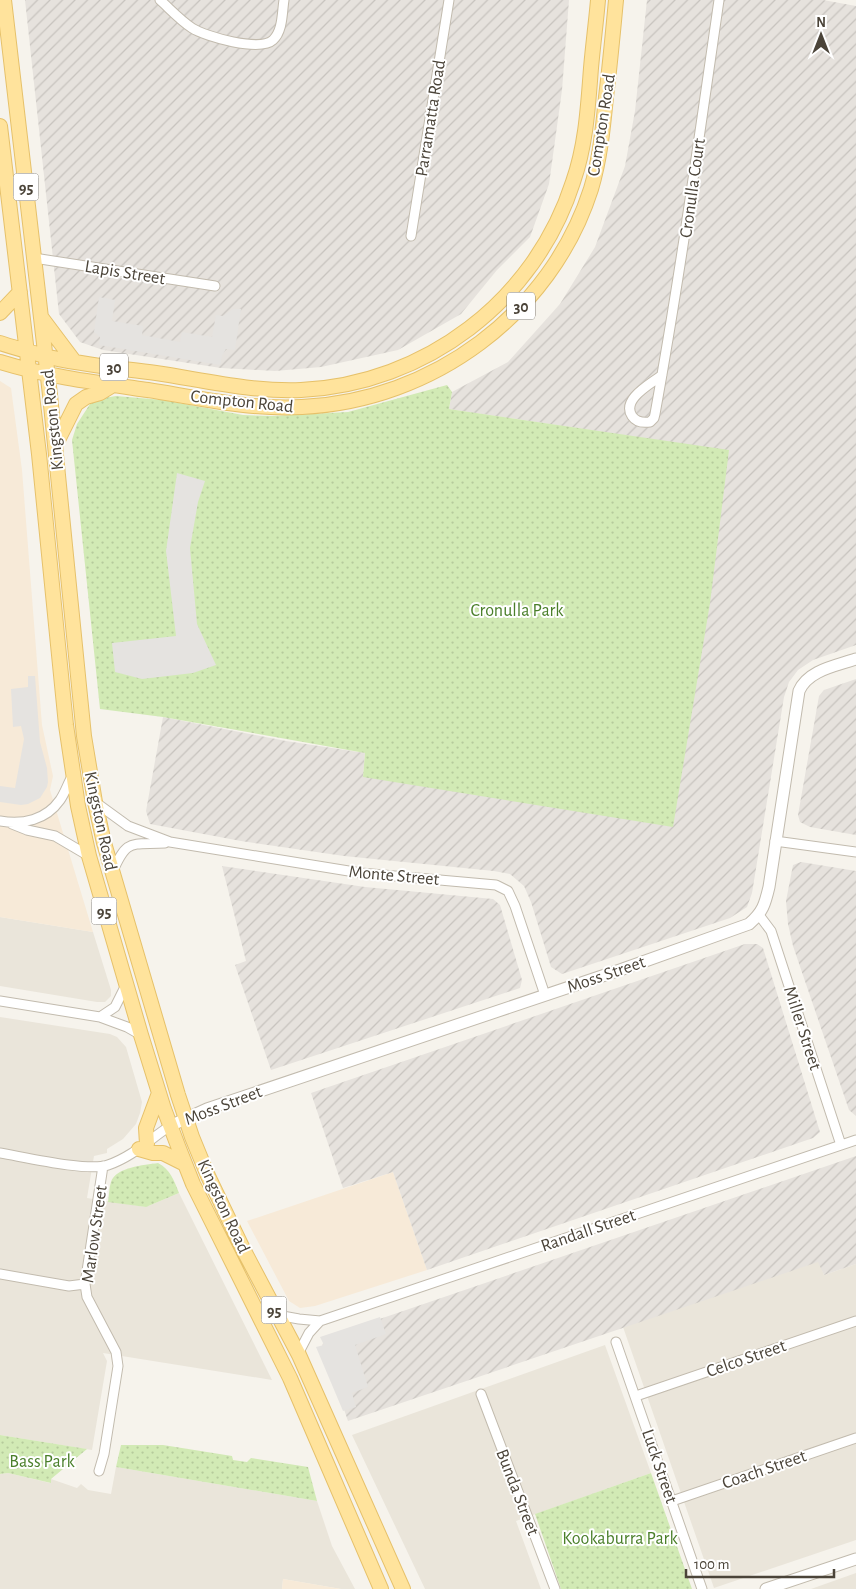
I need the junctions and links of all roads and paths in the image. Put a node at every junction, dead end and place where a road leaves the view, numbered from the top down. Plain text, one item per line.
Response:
1 (4, 0) edge
2 (160, 0) edge
3 (284, 0) edge
4 (449, 0) edge
5 (598, 0) edge
6 (616, 0) edge
7 (719, 0) edge
8 (0, 126) edge
9 (411, 236) dead end
10 (34, 258) junction
11 (215, 286) dead end
12 (20, 292) junction
13 (0, 313) edge
14 (41, 317) junction
15 (0, 343) edge
16 (27, 351) junction
17 (45, 356) junction
18 (74, 361) junction
19 (0, 362) edge
20 (29, 370) junction
21 (48, 374) junction
22 (662, 375) junction
23 (113, 385) junction
24 (56, 444) junction
25 (856, 660) edge
26 (73, 775) junction
27 (95, 802) junction
28 (4, 822) edge
29 (775, 841) junction
30 (170, 842) junction
31 (856, 852) edge
32 (89, 856) junction
33 (112, 873) junction
34 (759, 915) junction
35 (126, 985) junction
36 (545, 995) junction
37 (0, 1001) edge
38 (100, 1016) junction
39 (141, 1035) junction
40 (159, 1093) junction
41 (186, 1118) junction
42 (170, 1126) junction
43 (856, 1140) edge
44 (841, 1145) junction
45 (143, 1146) junction
46 (0, 1153) edge
47 (185, 1164) junction
48 (103, 1166) junction
49 (0, 1274) edge
50 (85, 1284) junction
51 (277, 1315) junction
52 (856, 1320) edge
53 (320, 1321) junction
54 (616, 1342) dead end
55 (298, 1354) junction
56 (481, 1394) dead end
57 (636, 1396) junction
58 (856, 1438) edge
59 (99, 1472) dead end
60 (672, 1501) junction
61 (856, 1559) edge
62 (381, 1589) edge
63 (403, 1589) edge
64 (555, 1589) edge
65 (702, 1589) edge
66 (766, 1589) edge

1 - 10 main road, Kingston Road / 95
2 - 3 street
4 - 9 street, Parramatta Road
5 - 18 main road, Compton Road / 30
6 - 23 main road, Compton Road / 30
7 - 22 street, Cronulla Court
8 - 12 main road, Kingston Road / 95
10 - 11 street, Lapis Street
10 - 14 main road, Kingston Road / 95
12 - 13 main road
12 - 16 main road, Kingston Road / 95
14 - 17 main road, Kingston Road / 95
14 - 18 main road
15 - 16 main road, Compton Road / 30
16 - 17 main road, Compton Road / 30
16 - 20 main road, Kingston Road / 95
17 - 18 main road, Compton Road / 30
17 - 21 main road, Kingston Road / 95
19 - 20 main road, Compton Road / 30
20 - 21 main road, Compton Road / 30
20 - 26 main road, Kingston Road / 95
21 - 23 main road, Compton Road / 30
21 - 24 main road, Kingston Road / 95
22 - 22 street, Cronulla Court
23 - 24 main road
24 - 27 main road, Kingston Road / 95
25 - 29 street
26 - 28 street
26 - 32 main road, Kingston Road / 95
27 - 30 street, Monte Street
27 - 33 main road, Kingston Road / 95
28 - 32 street
29 - 31 street
29 - 34 street
30 - 33 street, Monte Street
30 - 36 street, Monte Street
32 - 35 main road, Kingston Road / 95
33 - 41 main road, Kingston Road / 95
34 - 36 street, Moss Street
34 - 44 street, Miller Street
35 - 38 street
35 - 39 main road, Kingston Road / 95
36 - 41 street, Moss Street
37 - 38 street
38 - 39 street
39 - 40 main road, Kingston Road / 95
40 - 42 main road, Kingston Road / 95
40 - 45 main road
41 - 42 street, Moss Street
41 - 51 main road, Kingston Road / 95
42 - 45 street
42 - 47 main road, Kingston Road / 95
43 - 44 street, Randall Street
44 - 53 street, Randall Street
45 - 47 main road
45 - 48 street
46 - 48 street
47 - 62 main road, Kingston Road / 95
48 - 50 street, Marlow Street
49 - 50 street
50 - 59 street, Marlow Street
51 - 53 street, Randall Street
51 - 55 main road, Kingston Road / 95
52 - 57 street, Celco Street
53 - 55 street
54 - 57 street, Luck Street
55 - 63 main road, Kingston Road / 95
56 - 64 street, Bunda Street
57 - 60 street, Luck Street
58 - 60 street, Coach Street
60 - 65 street, Luck Street
61 - 66 street

